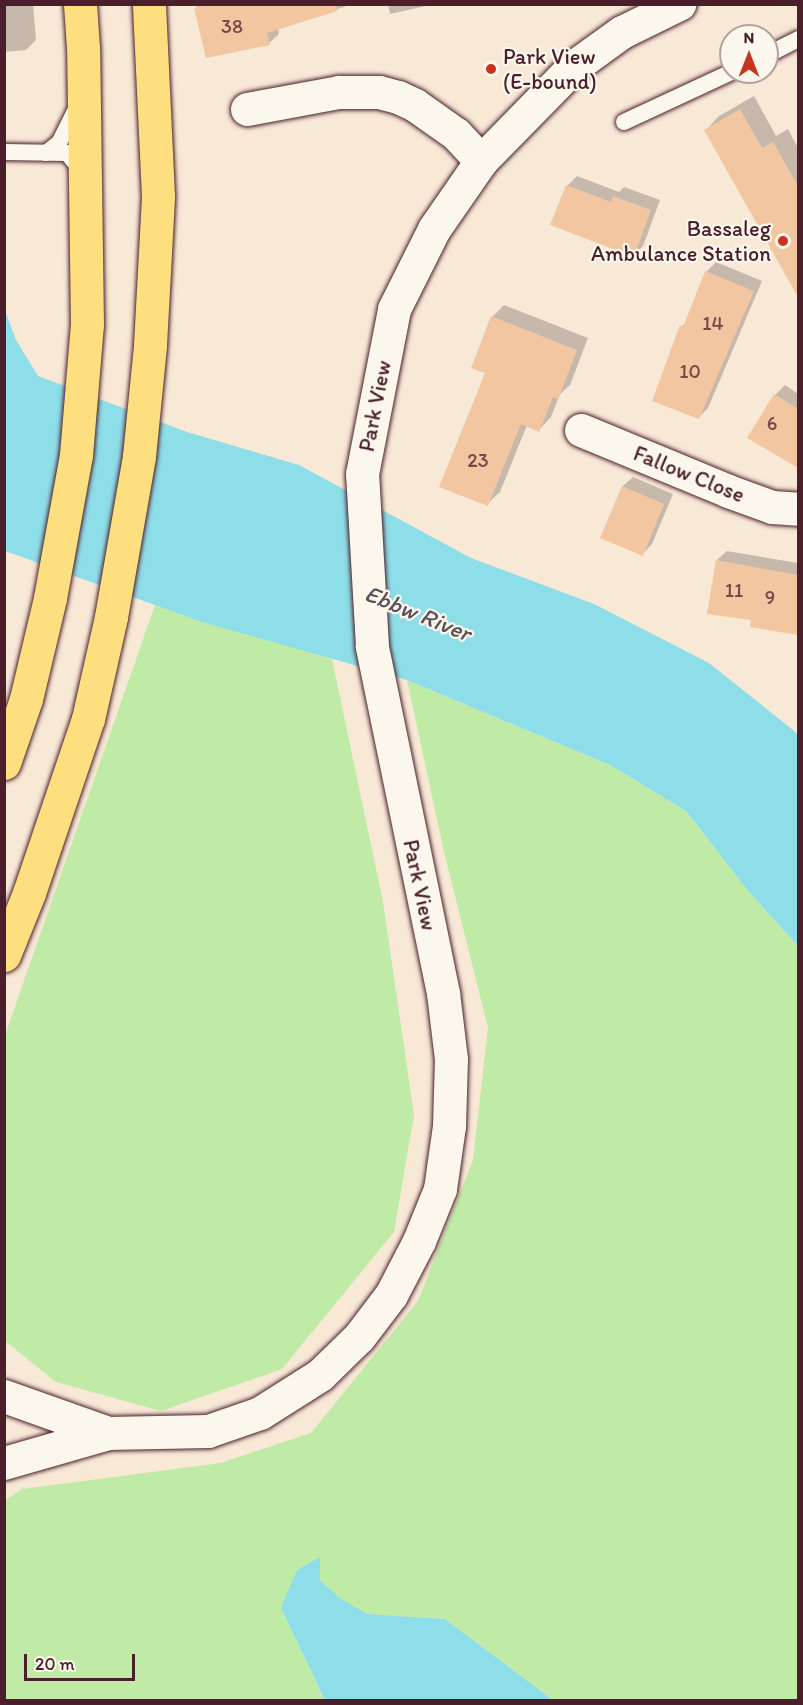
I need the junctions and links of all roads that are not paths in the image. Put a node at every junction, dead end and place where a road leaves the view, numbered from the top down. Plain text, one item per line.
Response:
1 (80, 4) edge
2 (149, 4) edge
3 (679, 4) edge
4 (798, 39) edge
5 (779, 49) edge
6 (719, 78) edge
7 (84, 88) junction
8 (246, 109) dead end
9 (624, 122) dead end
10 (4, 152) edge
11 (46, 153) junction
12 (481, 161) junction
13 (85, 178) junction
14 (581, 430) dead end
15 (798, 509) edge
16 (4, 763) edge
17 (4, 955) edge
18 (4, 1396) edge
19 (108, 1433) junction
20 (4, 1462) edge

1 - 7 main road
2 - 17 main road
3 - 12 street, Park View
4 - 5 lane
6 - 9 lane
7 - 11 lane
7 - 13 main road
8 - 12 street
10 - 11 lane
11 - 13 lane
12 - 19 street, Park View
13 - 16 main road
14 - 15 street, Fallow Close
18 - 19 street, Park View
19 - 20 street, Park View

